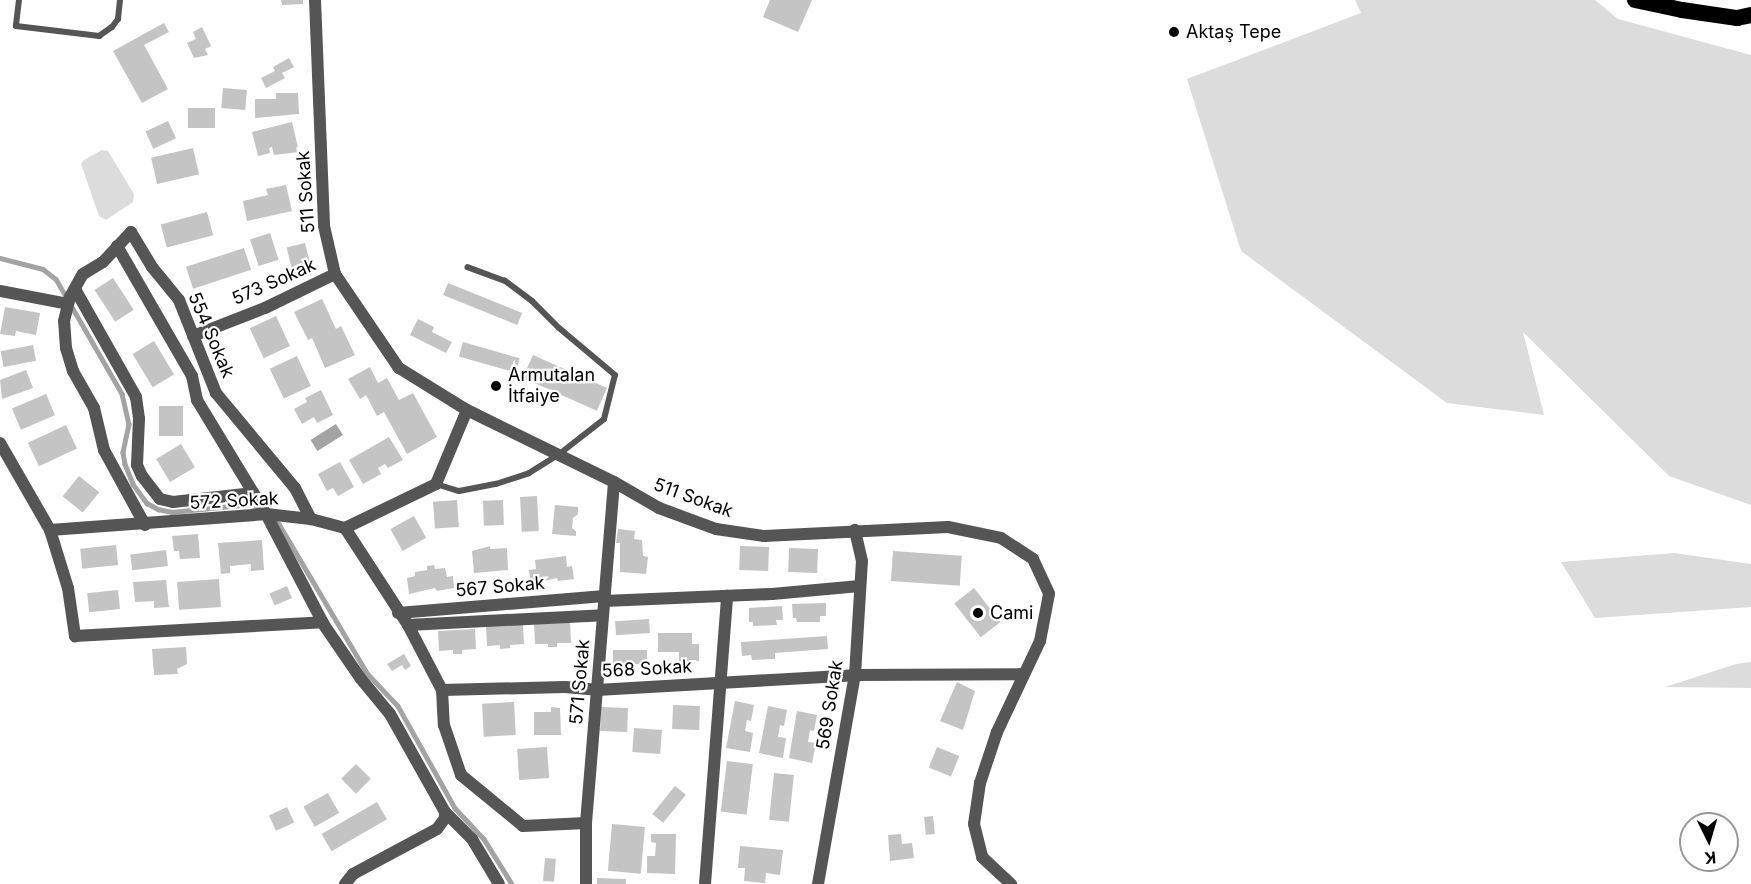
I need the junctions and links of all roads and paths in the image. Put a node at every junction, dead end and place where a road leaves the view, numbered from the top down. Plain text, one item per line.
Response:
1 (19, 0) edge
2 (120, 0) edge
3 (315, 0) edge
4 (1635, 0) edge
5 (1751, 15) edge
6 (117, 246) junction
7 (467, 267) dead end
8 (335, 274) junction
9 (75, 289) junction
10 (0, 291) edge
11 (68, 304) junction
12 (193, 336) junction
13 (466, 410) junction
14 (0, 443) edge
15 (558, 455) junction
16 (614, 482) junction
17 (436, 484) junction
18 (253, 493) junction
19 (266, 514) junction
20 (311, 519) junction
21 (145, 525) junction
22 (345, 528) junction
23 (50, 530) junction
24 (855, 530) junction
25 (860, 586) junction
26 (727, 596) junction
27 (604, 598) junction
28 (398, 613) junction
29 (603, 615) junction
30 (322, 622) junction
31 (408, 625) junction
32 (1024, 674) junction
33 (855, 675) junction
34 (722, 683) junction
35 (442, 690) junction
36 (597, 690) junction
37 (445, 812) junction
38 (586, 823) junction
39 (345, 884) edge
40 (499, 884) edge
41 (586, 884) edge
42 (705, 884) edge
43 (818, 884) edge
44 (1011, 884) edge

1 - 2 lane
3 - 8 street, 511 Sokak
4 - 5 highway
6 - 9 street, 554 Sokak
6 - 12 street, 554 Sokak
6 - 18 street
7 - 15 lane
8 - 12 street, 573 Sokak
8 - 13 street, 511 Sokak
9 - 11 street, 554 Sokak
9 - 18 street
10 - 11 street
11 - 21 street, 554 Sokak
12 - 20 street, 554 Sokak
13 - 15 street, 511 Sokak
13 - 17 street
14 - 23 street
15 - 16 street, 511 Sokak
15 - 17 lane
16 - 24 street, 511 Sokak
16 - 27 street, 571 Sokak
17 - 22 street
18 - 19 street
19 - 20 street, 572 Sokak
19 - 21 street, 572 Sokak
19 - 30 street
20 - 22 street, 572 Sokak
21 - 23 street, 572 Sokak
22 - 28 street
23 - 30 street
24 - 25 street, 569 Sokak
24 - 32 street, 511 Sokak
25 - 26 street, 567 Sokak
25 - 33 street, 569 Sokak
26 - 27 street, 567 Sokak
26 - 34 street
27 - 28 street, 567 Sokak
27 - 29 street, 571 Sokak
28 - 31 street
29 - 31 street, 567 Sokak
29 - 36 street, 571 Sokak
30 - 37 street
31 - 35 street
32 - 33 street, 568 Sokak
32 - 44 street, 511 Sokak
33 - 34 street, 568 Sokak
33 - 43 street, 569 Sokak
34 - 36 street, 568 Sokak
34 - 42 street
35 - 36 street, 568 Sokak
35 - 38 street
36 - 38 street, 571 Sokak
37 - 39 street
37 - 40 street
38 - 41 street, 571 Sokak

